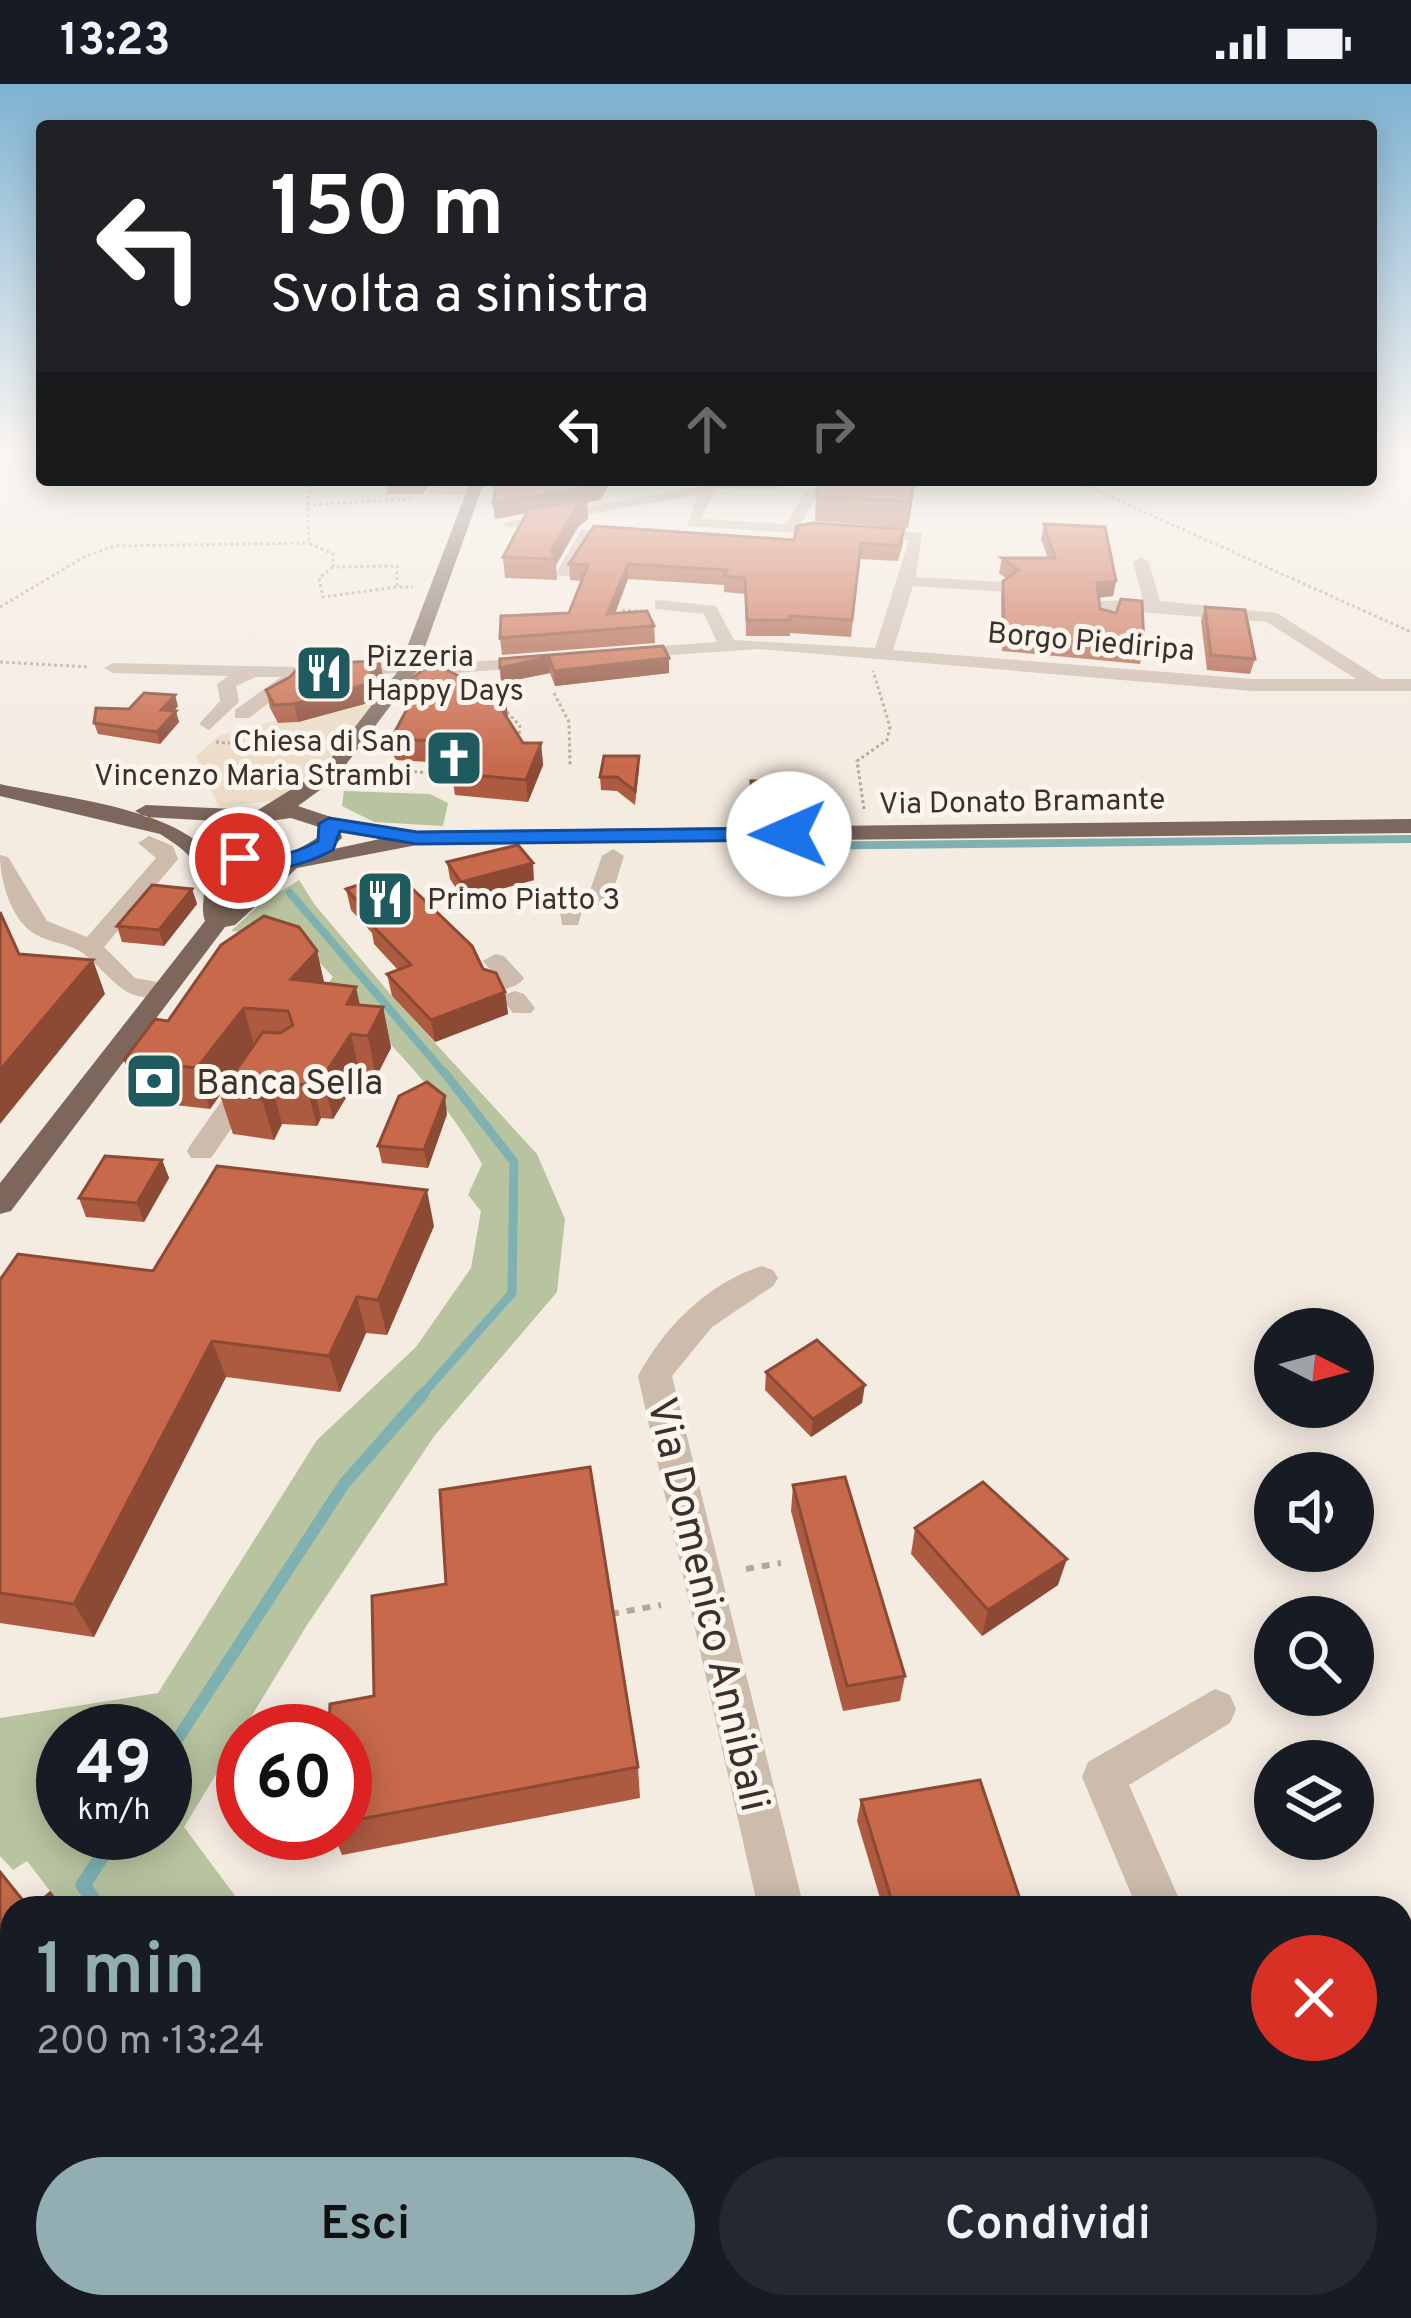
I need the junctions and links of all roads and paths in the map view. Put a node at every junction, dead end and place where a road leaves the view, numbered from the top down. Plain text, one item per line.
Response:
1 (80, 559) edge
2 (333, 559) edge
3 (449, 559) edge
4 (572, 559) edge
5 (913, 559) edge
6 (1249, 559) edge
7 (1141, 562) dead end
8 (333, 566) junction
9 (564, 573) edge
10 (910, 581) junction
11 (439, 586) junction
12 (397, 587) junction
13 (1004, 587) edge
14 (662, 605) dead end
15 (1154, 605) junction
16 (0, 607) edge
17 (622, 610) edge
18 (642, 610) edge
19 (1107, 620) edge
20 (1411, 632) edge
21 (728, 645) junction
22 (878, 652) junction
23 (605, 655) edge
24 (562, 660) edge
25 (0, 662) edge
26 (113, 668) joint
27 (409, 669) junction
28 (251, 672) junction
29 (295, 672) junction
30 (1411, 685) edge
31 (1382, 688) junction
32 (554, 693) dead end
33 (497, 709) edge
34 (242, 714) dead end
35 (209, 724) dead end
36 (518, 742) edge
37 (570, 765) dead end
38 (378, 770) dead end
39 (436, 773) edge
40 (328, 775) junction
41 (0, 786) edge
42 (155, 812) junction
43 (267, 815) junction
44 (325, 820) junction
45 (1411, 826) edge
46 (867, 832) junction
47 (417, 838) junction
48 (149, 843) dead end
49 (234, 851) junction
50 (614, 856) dead end
51 (297, 860) junction
52 (0, 862) edge
53 (570, 920) dead end
54 (212, 930) junction
55 (91, 946) junction
56 (164, 990) junction
57 (265, 1059) edge
58 (337, 1080) edge
59 (385, 1083) dead end
60 (201, 1151) dead end
61 (0, 1204) edge
62 (762, 1278) dead end
63 (781, 1563) dead end
64 (746, 1569) dead end
65 (661, 1605) dead end
66 (611, 1614) edge
67 (1215, 1709) dead end
68 (778, 1896) edge
69 (1155, 1896) edge

1 - 16 path
2 - 8 path
3 - 11 main road
4 - 9 street
5 - 10 street
6 - 20 path
7 - 15 street
8 - 12 path
8 - 12 path
10 - 13 street
10 - 22 street
11 - 12 path
11 - 27 main road
14 - 21 street
15 - 19 street
15 - 31 street
17 - 18 path
21 - 22 street, Borgo Piediripa
21 - 23 street, Borgo Piediripa
22 - 31 street, Borgo Piediripa
22 - 46 path
24 - 27 street
25 - 26 path
26 - 28 street
27 - 29 street
27 - 40 main road
28 - 29 street
28 - 35 street
29 - 34 street
30 - 31 street, Borgo Piediripa
32 - 37 path
33 - 36 path
38 - 39 path
40 - 43 main road
40 - 44 main road
41 - 42 main road
41 - 54 main road
42 - 43 main road, Via Donato Bramante
42 - 49 main road
43 - 44 main road, Via Donato Bramante
43 - 49 main road
44 - 47 main road, Via Donato Bramante
44 - 51 main road
45 - 46 main road, Via Donato Bramante
46 - 47 main road, Via Donato Bramante
47 - 51 main road, Via Donato Bramante
48 - 55 street
49 - 51 main road, Via Donato Bramante
49 - 54 main road
50 - 53 street
51 - 54 main road
52 - 55 street
54 - 56 main road
55 - 56 street
56 - 61 main road
57 - 60 street
58 - 59 path
62 - 68 street, Via Domenico Annibali
63 - 64 path
65 - 66 path
67 - 69 street

